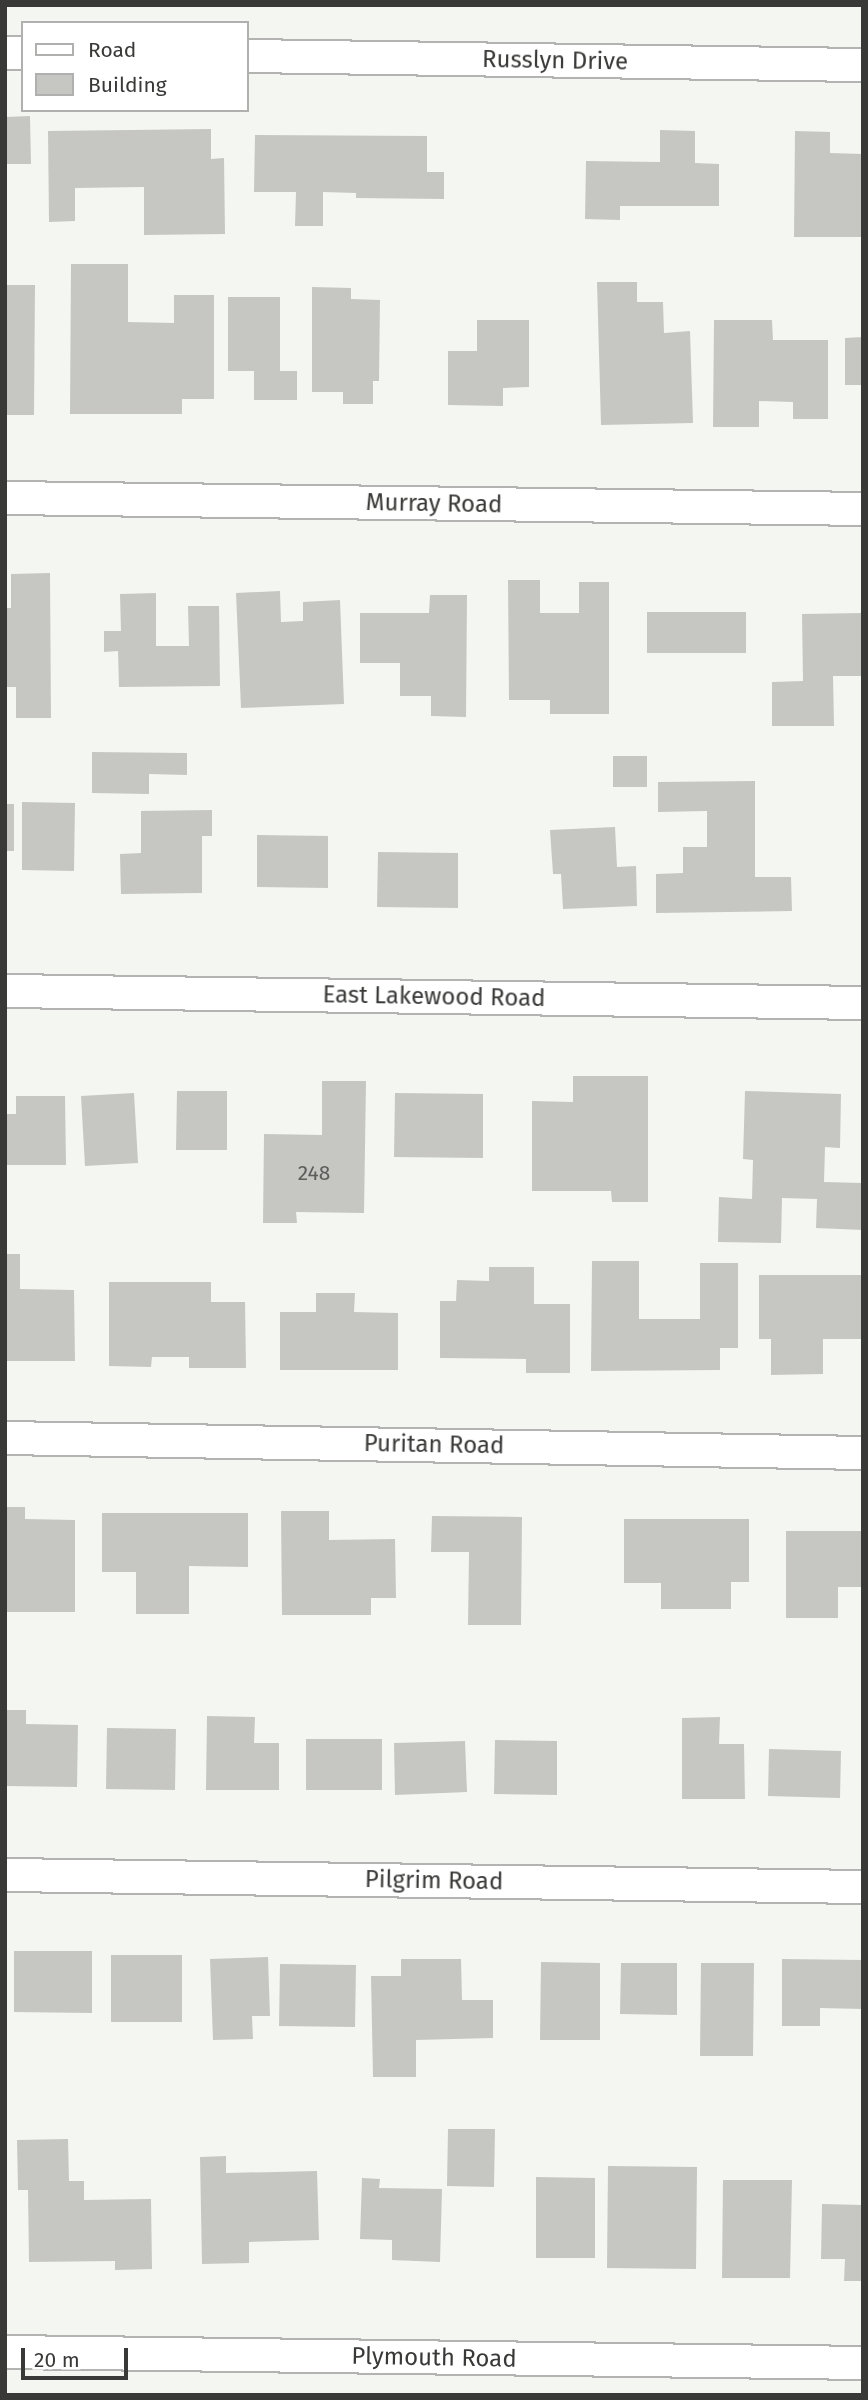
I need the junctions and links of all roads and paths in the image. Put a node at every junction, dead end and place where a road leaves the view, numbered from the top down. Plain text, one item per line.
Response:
1 (248, 56) edge
2 (863, 65) edge
3 (5, 498) edge
4 (863, 509) edge
5 (5, 991) edge
6 (863, 1003) edge
7 (5, 1438) edge
8 (863, 1453) edge
9 (5, 1875) edge
10 (863, 1887) edge
11 (5, 2352) edge
12 (863, 2363) edge

1 - 2 street, Russlyn Drive
3 - 4 street, Murray Road
5 - 6 street, East Lakewood Road
7 - 8 street, Puritan Road
9 - 10 street, Pilgrim Road
11 - 12 street, Plymouth Road

